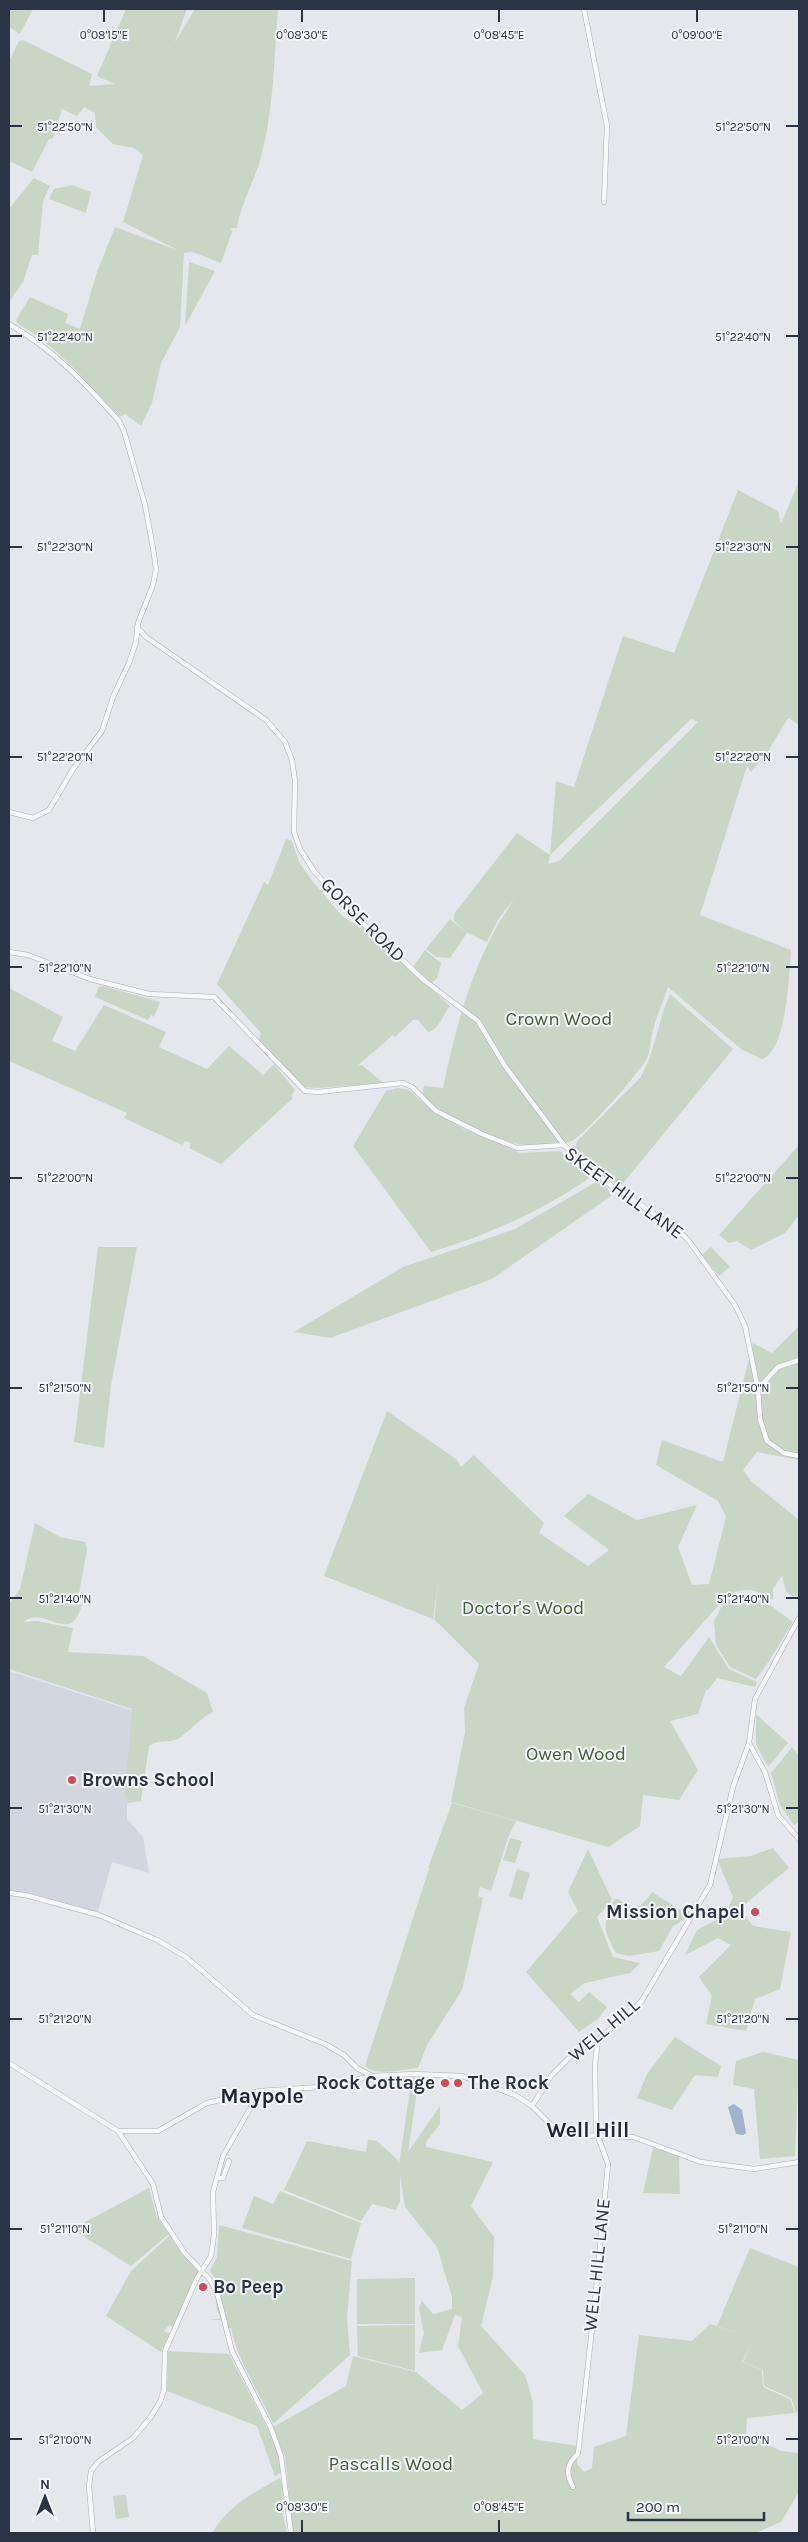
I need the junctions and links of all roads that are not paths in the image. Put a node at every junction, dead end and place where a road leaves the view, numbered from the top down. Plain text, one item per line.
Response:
1 (584, 9) edge
2 (604, 202) dead end
3 (9, 324) edge
4 (137, 627) junction
5 (144, 636) junction
6 (136, 642) junction
7 (9, 812) edge
8 (9, 952) edge
9 (564, 1145) junction
10 (799, 1360) edge
11 (758, 1389) junction
12 (799, 1456) edge
13 (799, 1618) edge
14 (749, 1743) junction
15 (799, 1839) edge
16 (9, 1893) edge
17 (598, 2040) junction
18 (9, 2063) edge
19 (373, 2076) junction
20 (260, 2091) junction
21 (532, 2106) junction
22 (118, 2131) junction
23 (598, 2137) junction
24 (229, 2161) dead end
25 (799, 2162) edge
26 (217, 2178) junction
27 (203, 2271) junction
28 (573, 2487) dead end
29 (93, 2533) edge
30 (290, 2533) edge

1 - 2 street
3 - 4 street
4 - 5 street, GORSE ROAD
4 - 6 street
5 - 6 street
5 - 9 street, GORSE ROAD
6 - 7 street
8 - 9 street, SKEET HILL LANE
9 - 11 street, SKEET HILL LANE
10 - 11 street
11 - 12 street
13 - 14 street, WELL HILL
14 - 15 street
14 - 17 street, WELL HILL
16 - 19 street
17 - 21 street, WELL HILL
17 - 23 street, WELL HILL LANE
18 - 22 street
19 - 20 street
19 - 21 street
20 - 22 street
20 - 26 street
21 - 23 street
22 - 27 street
23 - 25 street
23 - 28 street, WELL HILL LANE
24 - 26 street
26 - 27 street
27 - 29 street
27 - 30 street

